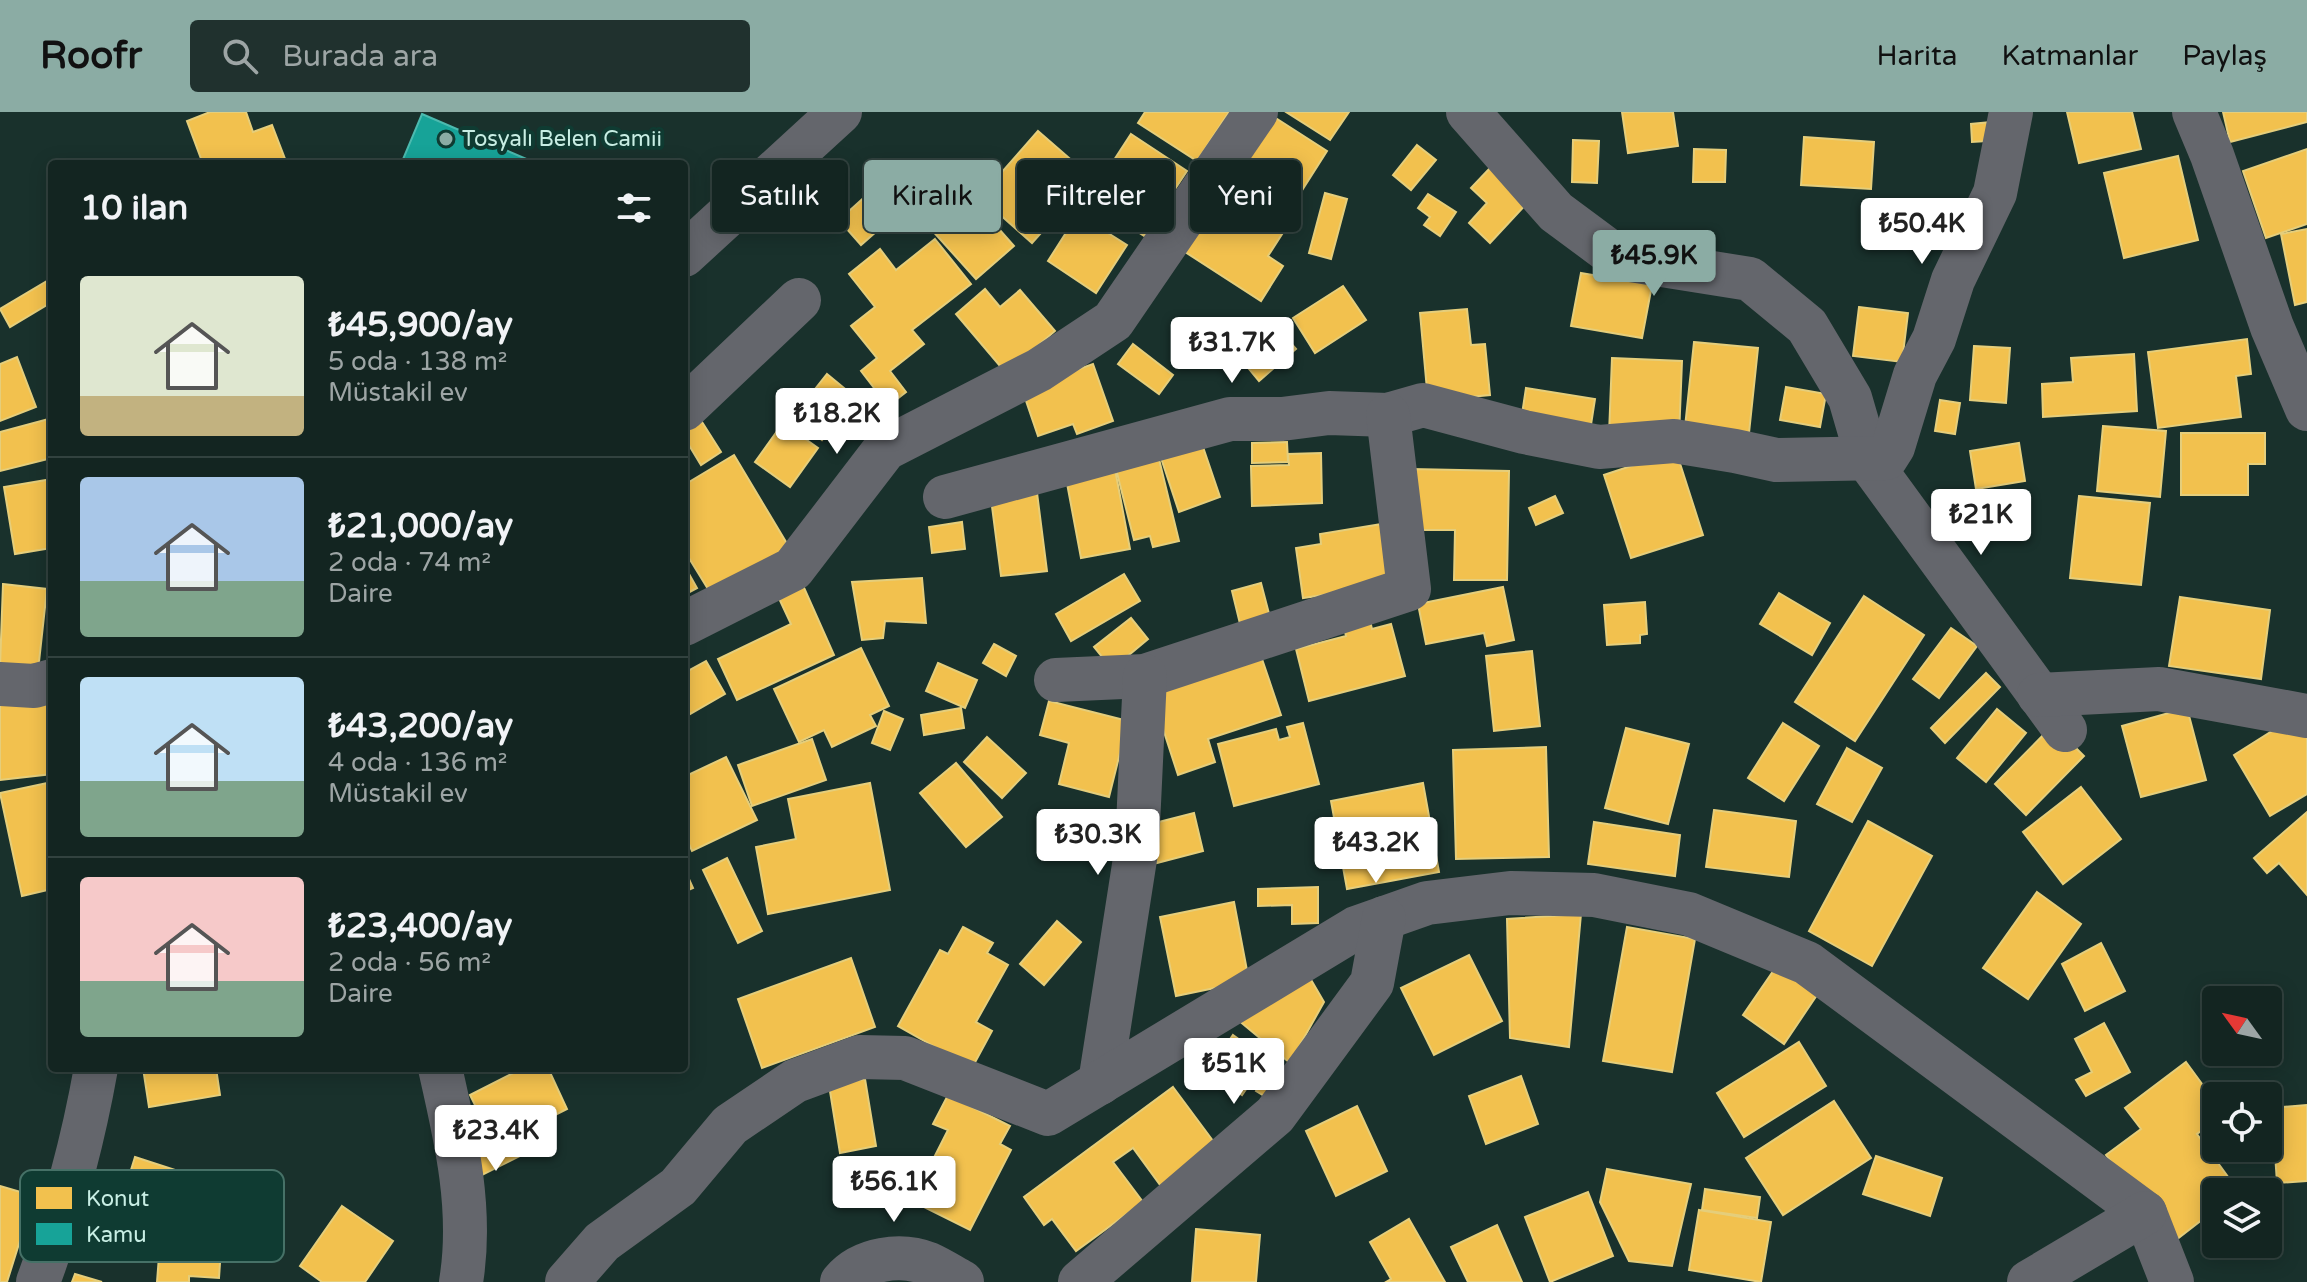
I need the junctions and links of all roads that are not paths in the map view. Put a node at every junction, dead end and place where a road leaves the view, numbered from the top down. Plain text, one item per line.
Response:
1 (840, 112) edge
2 (1256, 112) edge
3 (1468, 112) edge
4 (2011, 112) edge
5 (2194, 112) edge
6 (688, 251) edge
7 (799, 300) dead end
8 (688, 405) edge
9 (2307, 409) edge
10 (1388, 415) junction
11 (1868, 460) junction
12 (945, 497) dead end
13 (688, 622) edge
14 (1145, 676) junction
15 (1056, 680) dead end
16 (48, 682) edge
17 (0, 684) edge
18 (2039, 695) junction
19 (2307, 716) edge
20 (2065, 730) dead end
21 (1384, 918) junction
22 (95, 1072) edge
23 (441, 1072) edge
24 (1100, 1083) junction
25 (75, 1170) edge
26 (2145, 1213) junction
27 (45, 1262) edge
28 (38, 1282) edge
29 (461, 1282) edge
30 (567, 1282) edge
31 (842, 1282) edge
32 (962, 1282) edge
33 (1080, 1282) edge
34 (2029, 1282) edge
35 (2172, 1282) edge

1 - 6 street
2 - 13 street
3 - 11 street
4 - 11 street
5 - 9 street
7 - 8 street
10 - 11 street
10 - 12 street
10 - 14 street
11 - 18 street
14 - 15 street
14 - 24 street
16 - 17 street
18 - 19 street
18 - 20 street
21 - 24 street
21 - 26 street
21 - 33 street
22 - 25 street
23 - 29 street
24 - 30 street
26 - 34 street
26 - 35 street
27 - 28 street
31 - 32 street

